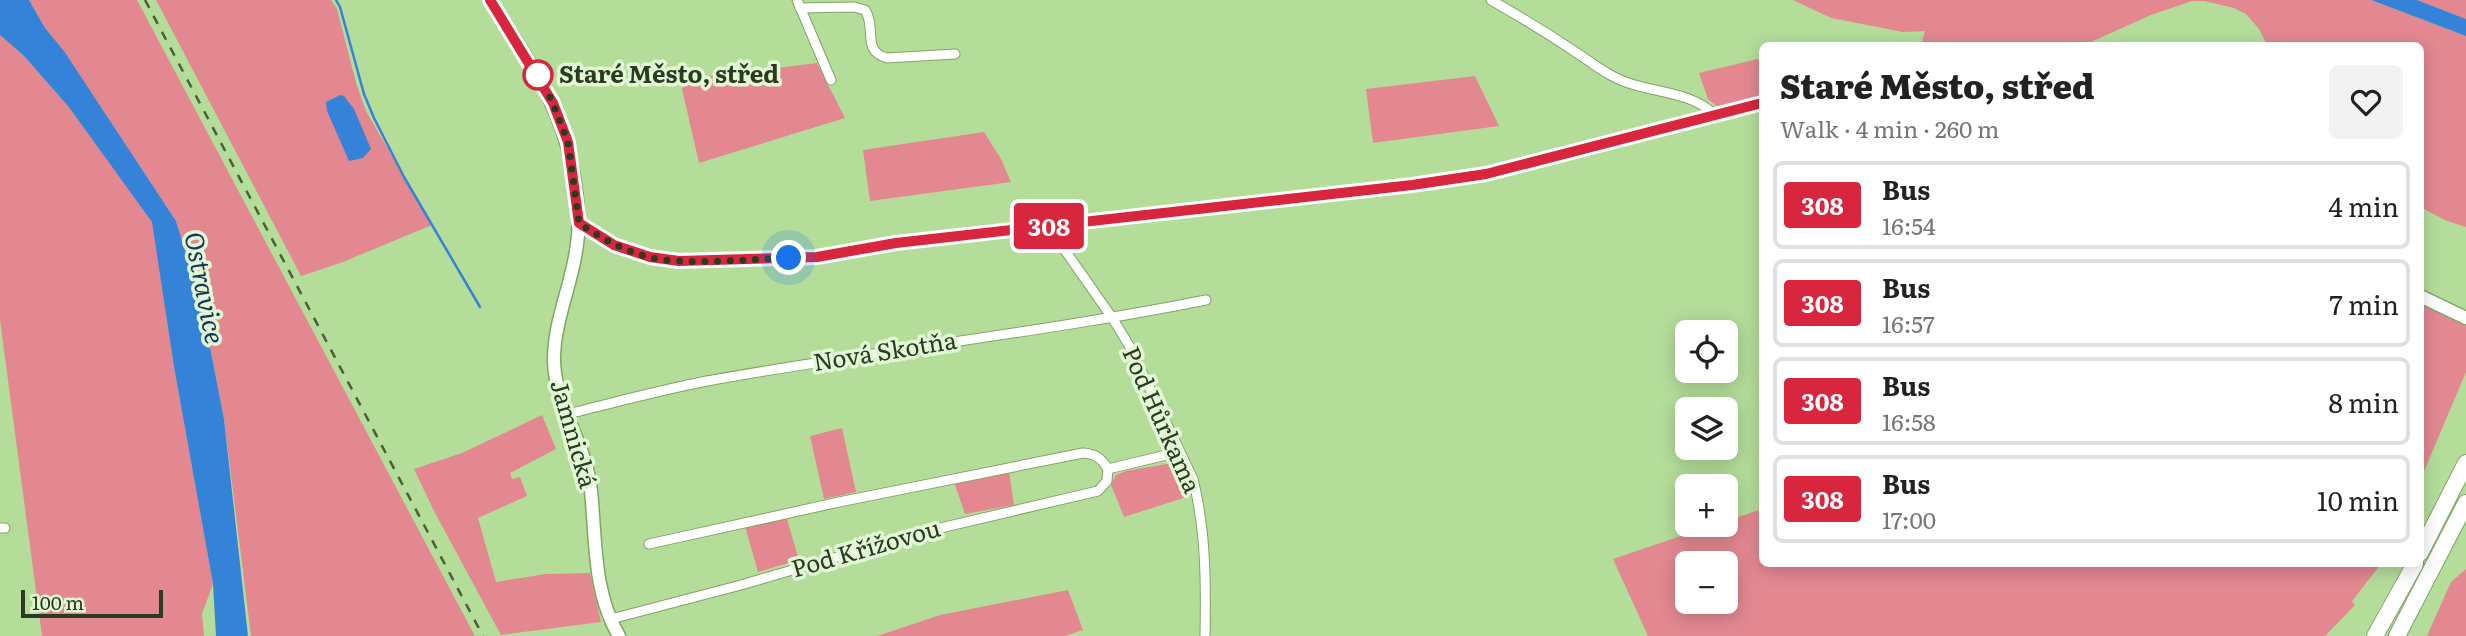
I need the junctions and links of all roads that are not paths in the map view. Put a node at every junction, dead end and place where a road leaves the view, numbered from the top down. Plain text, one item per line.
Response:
1 (490, 0) edge
2 (1490, 0) edge
3 (798, 4) edge
4 (955, 54) dead end
5 (831, 80) dead end
6 (1759, 104) edge
7 (1715, 115) junction
8 (579, 223) junction
9 (1048, 226) junction
10 (2424, 298) edge
11 (1206, 300) dead end
12 (2466, 318) edge
13 (1113, 319) junction
14 (567, 414) junction
15 (1179, 452) junction
16 (2466, 463) edge
17 (1108, 469) junction
18 (2466, 503) edge
19 (649, 544) dead end
20 (2424, 545) edge
21 (2413, 567) edge
22 (611, 619) junction
23 (619, 636) edge
24 (1205, 636) edge
25 (2375, 636) edge
26 (2397, 636) edge

1 - 8 street, Jamnická
2 - 7 street
3 - 4 street
3 - 5 street
6 - 7 street
7 - 9 street
8 - 9 street
8 - 14 street, Jamnická
9 - 13 street, Pod Hůrkama
10 - 12 street
11 - 13 street, Nová Skotňa
13 - 14 street, Nová Skotňa
13 - 15 street, Pod Hůrkama
14 - 22 street, Jamnická
15 - 17 street
15 - 24 street, Pod Hůrkama
16 - 20 highway
17 - 19 street, Pod Křížovou
17 - 22 street, Pod Křížovou
18 - 26 highway
21 - 25 highway
22 - 23 street, Jamnická

